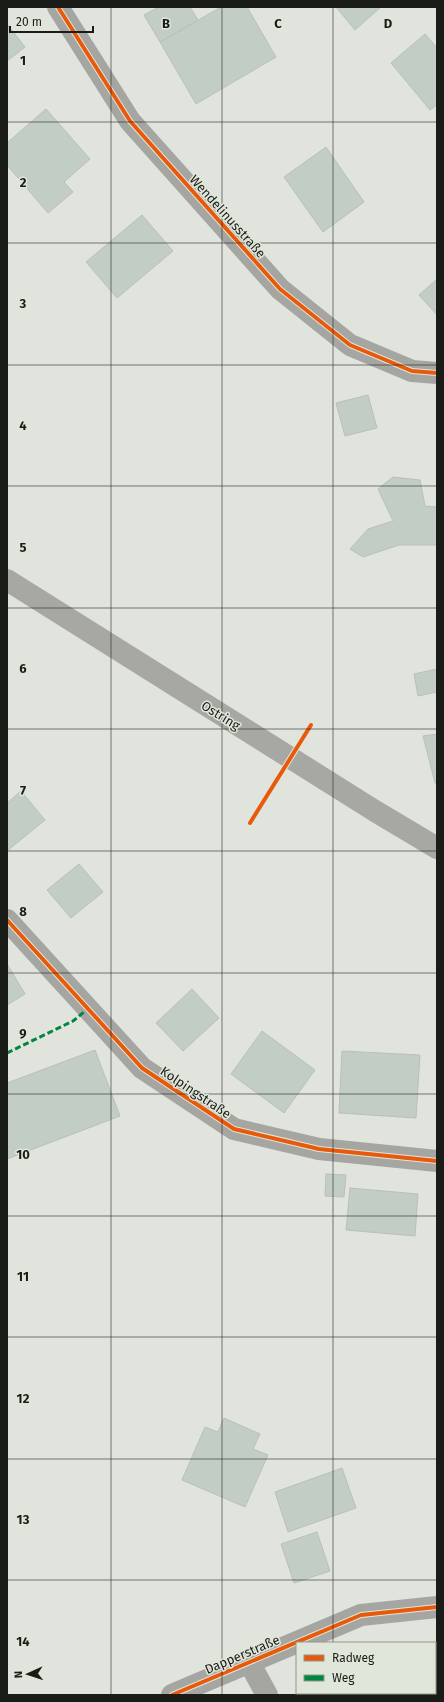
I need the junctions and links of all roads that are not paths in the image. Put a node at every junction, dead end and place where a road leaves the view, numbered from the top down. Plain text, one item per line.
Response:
1 (58, 7) edge
2 (437, 373) edge
3 (7, 580) edge
4 (437, 848) edge
5 (7, 920) edge
6 (437, 1161) edge
7 (437, 1607) edge
8 (296, 1642) edge
9 (297, 1642) edge
10 (249, 1662) junction
11 (172, 1695) edge
12 (267, 1695) edge

1 - 2 street, Wendelinusstraße
3 - 4 main road, Ostring
5 - 6 street, Kolpingstraße
7 - 9 street, Dapperstraße
8 - 10 street, Dapperstraße
10 - 11 street, Dapperstraße
10 - 12 street

